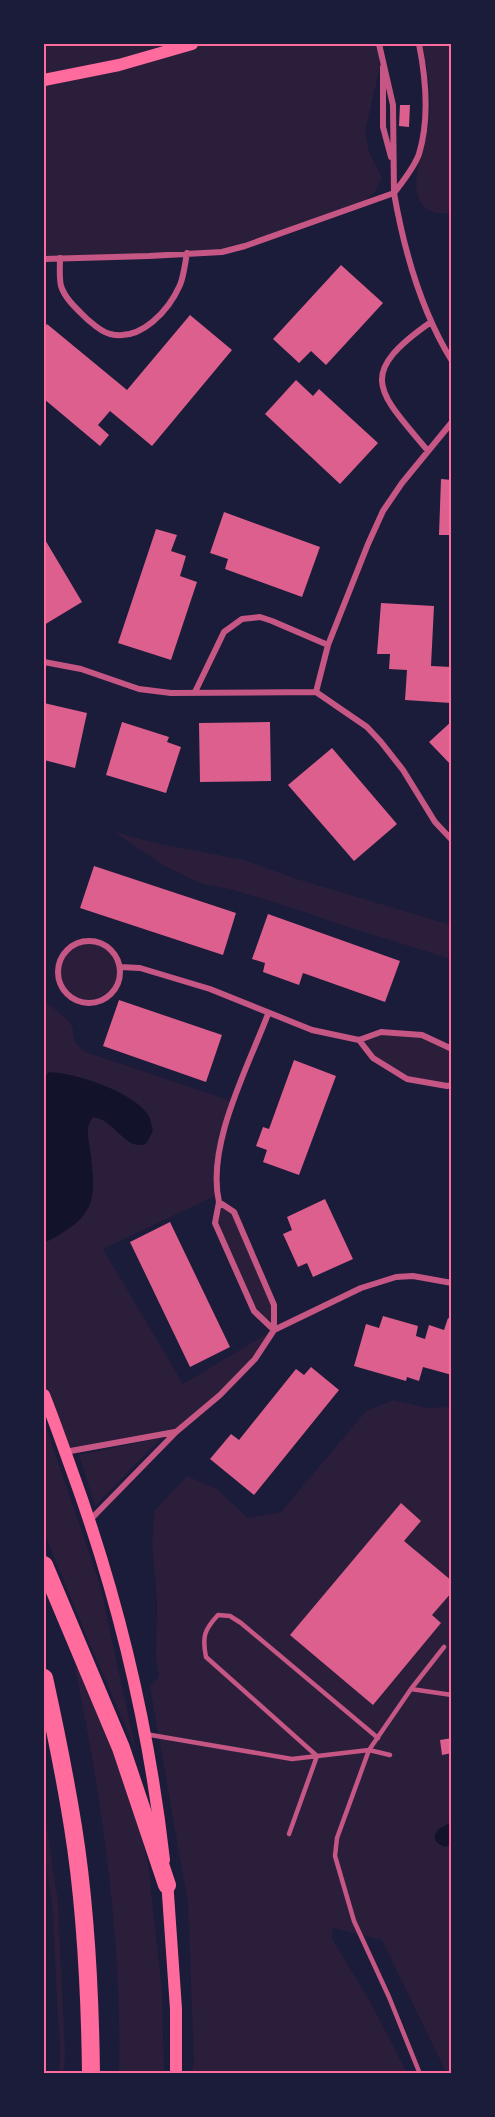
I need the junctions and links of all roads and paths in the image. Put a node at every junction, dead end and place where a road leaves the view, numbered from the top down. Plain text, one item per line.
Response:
1 (192, 44) edge
2 (379, 44) edge
3 (418, 44) edge
4 (383, 57) junction
5 (44, 80) edge
6 (394, 166) junction
7 (394, 193) junction
8 (187, 253) junction
9 (60, 258) junction
10 (44, 259) edge
11 (431, 322) junction
12 (452, 361) edge
13 (452, 422) edge
14 (428, 451) junction
15 (328, 645) junction
16 (44, 662) edge
17 (195, 692) junction
18 (316, 692) junction
19 (452, 840) edge
20 (120, 967) junction
21 (268, 1014) junction
22 (359, 1040) junction
23 (452, 1049) edge
24 (452, 1085) edge
25 (219, 1202) junction
26 (452, 1283) edge
27 (274, 1330) junction
28 (44, 1395) edge
29 (176, 1432) junction
30 (65, 1452) junction
31 (90, 1521) junction
32 (44, 1565) edge
33 (444, 1647) dead end
34 (44, 1678) edge
35 (411, 1689) junction
36 (452, 1695) edge
37 (145, 1734) junction
38 (378, 1738) junction
39 (369, 1750) junction
40 (390, 1755) dead end
41 (317, 1756) junction
42 (289, 1834) dead end
43 (168, 1885) junction
44 (91, 2073) edge
45 (176, 2073) edge
46 (420, 2073) edge

1 - 5 main road
2 - 4 street
3 - 7 street
4 - 6 street
4 - 6 street
6 - 7 street
7 - 8 street
7 - 11 street
8 - 9 street
8 - 9 street
9 - 10 street
11 - 12 street
11 - 14 street
13 - 14 street
14 - 15 street
15 - 17 street
15 - 18 street
16 - 17 street
17 - 18 street
18 - 19 street
20 - 20 street
20 - 21 street
21 - 22 street
21 - 25 street
22 - 23 street
22 - 24 street
25 - 27 street
25 - 27 street
26 - 27 street
27 - 29 street
28 - 30 main road
29 - 30 street
29 - 31 street
30 - 31 main road
31 - 37 main road
32 - 43 highway
33 - 35 lane
34 - 44 highway
35 - 36 lane
35 - 38 lane
37 - 41 lane
37 - 43 main road
38 - 39 lane
38 - 41 lane
39 - 40 lane
39 - 41 lane
39 - 46 lane
41 - 42 lane
43 - 45 main road

